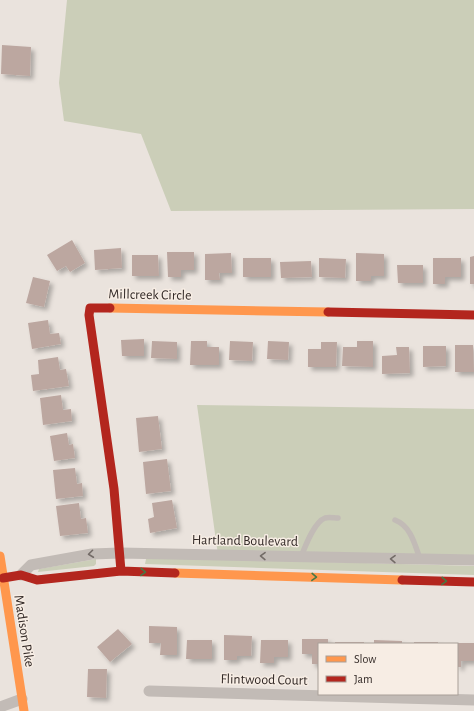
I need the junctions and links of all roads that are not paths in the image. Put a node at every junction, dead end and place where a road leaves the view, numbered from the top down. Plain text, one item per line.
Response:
1 (474, 315) edge
2 (338, 518) dead end
3 (396, 520) dead end
4 (120, 553) junction
5 (0, 556) edge
6 (300, 557) junction
7 (420, 559) junction
8 (474, 560) edge
9 (121, 571) junction
10 (21, 575) junction
11 (3, 578) junction
12 (474, 582) edge
13 (149, 691) dead end
14 (22, 699) junction
15 (474, 700) edge
16 (0, 707) edge
17 (24, 711) edge

1 - 4 street, Millcreek Circle
2 - 6 lane
3 - 7 lane
6 -> 4 street, Hartland Boulevard
4 - 9 street, Millcreek Circle
4 -> 10 street, Hartland Boulevard
5 - 11 street, Madison Pike
7 -> 6 street, Hartland Boulevard
7 - 8 street, Hartland Boulevard
9 - 10 street, Hartland Boulevard
9 -> 12 street, Hartland Boulevard
10 - 11 street, Hartland Boulevard
11 - 14 street, Madison Pike
13 - 15 street, Flintwood Court
14 - 16 street
14 - 17 street, Madison Pike

